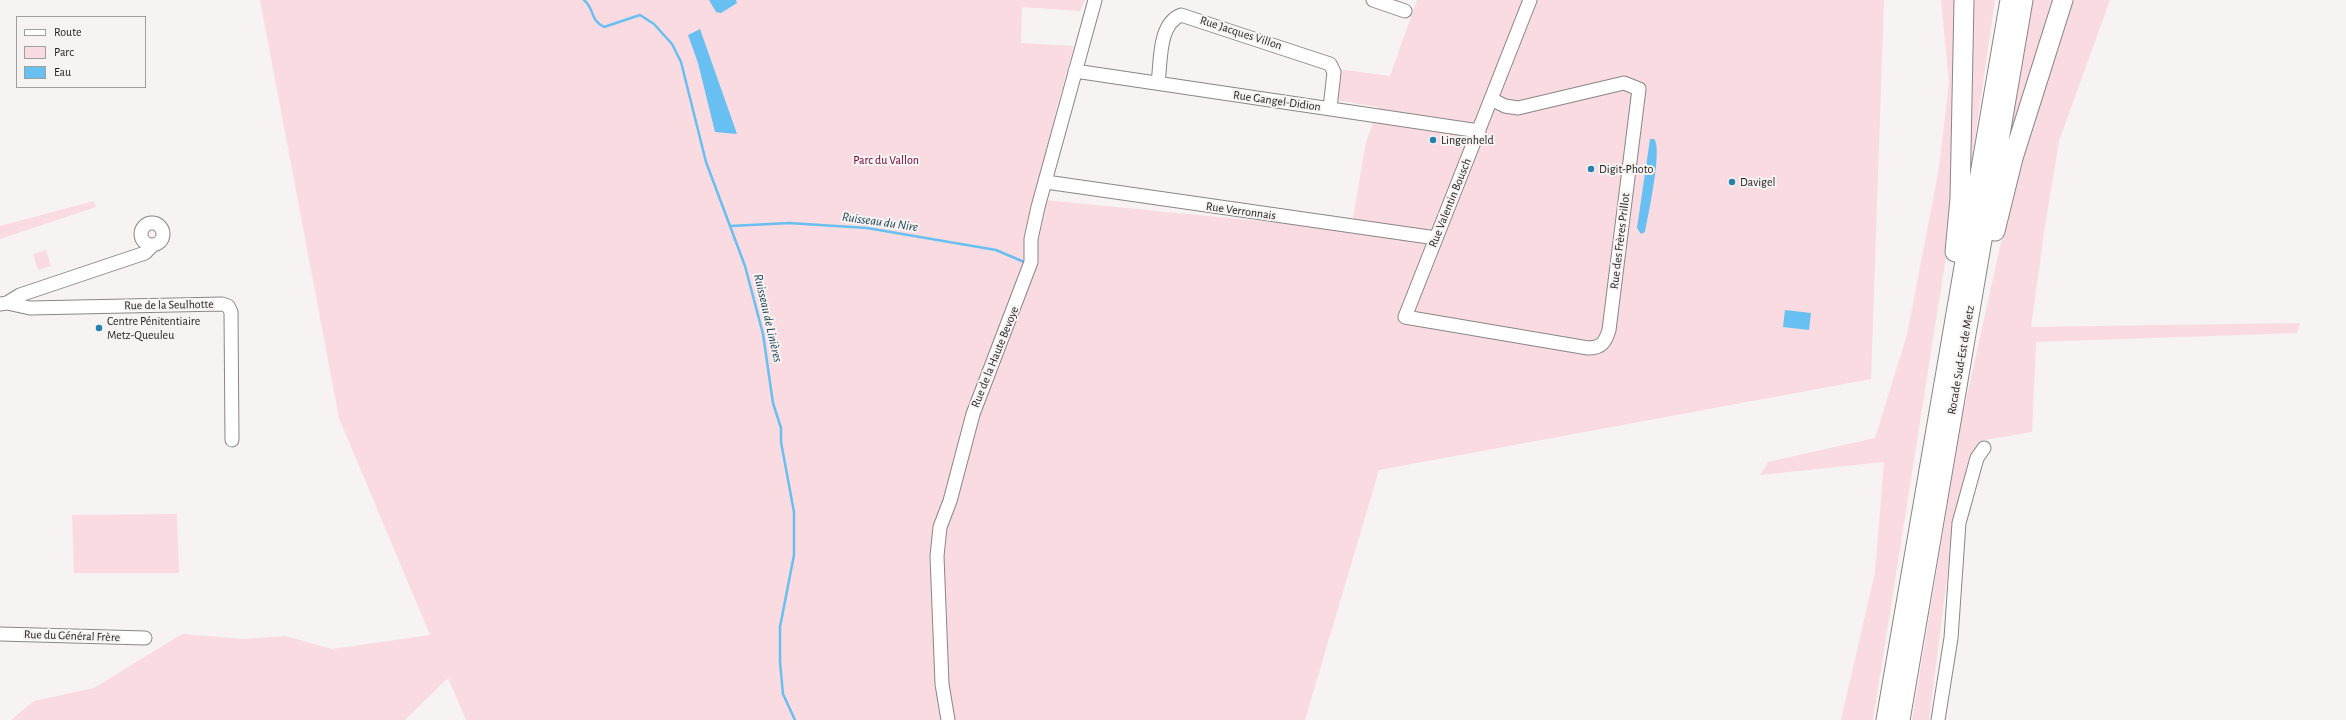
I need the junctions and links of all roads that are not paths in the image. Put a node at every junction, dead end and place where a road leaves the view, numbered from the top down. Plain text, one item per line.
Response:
1 (1095, 0) edge
2 (1373, 0) edge
3 (1530, 0) edge
4 (1964, 0) edge
5 (2010, 0) edge
6 (2023, 0) edge
7 (2063, 0) edge
8 (1405, 11) dead end
9 (1076, 70) junction
10 (1158, 83) junction
11 (1491, 99) junction
12 (1330, 108) junction
13 (1479, 131) junction
14 (1046, 182) junction
15 (1436, 238) junction
16 (153, 245) dead end
17 (3, 304) edge
18 (1405, 317) joint
19 (1949, 390) junction
20 (232, 440) dead end
21 (1984, 448) dead end
22 (0, 634) edge
23 (145, 638) dead end
24 (948, 720) edge
25 (1886, 720) edge
26 (1900, 720) edge
27 (1938, 720) edge

1 - 9 street, Rue de la Haute Bevoye
2 - 8 street
3 - 11 street, Rue Valentin Bousch
4 - 19 highway
5 - 19 highway, Rocade Sud-Est de Metz
6 - 19 highway, Rocade Sud-Est de Metz
7 - 19 highway
9 - 10 street, Rue Gangel-Didion
9 - 14 street, Rue de la Haute Bevoye
10 - 12 street, Rue Gangel-Didion
10 - 12 street, Rue Jacques Villon
11 - 13 street, Rue Valentin Bousch
11 - 18 street, Rue des Frères Prillot
12 - 13 street, Rue Gangel-Didion
13 - 15 street, Rue Valentin Bousch
14 - 15 street, Rue Verronnais
14 - 24 street, Rue de la Haute Bevoye
15 - 18 street, Rue Valentin Bousch
16 - 17 street
17 - 20 street, Rue de la Seulhotte
19 - 25 highway, Rocade Sud-Est de Metz
19 - 26 highway, Rocade Sud-Est de Metz
21 - 27 street
22 - 23 street, Rue du Général Frère

